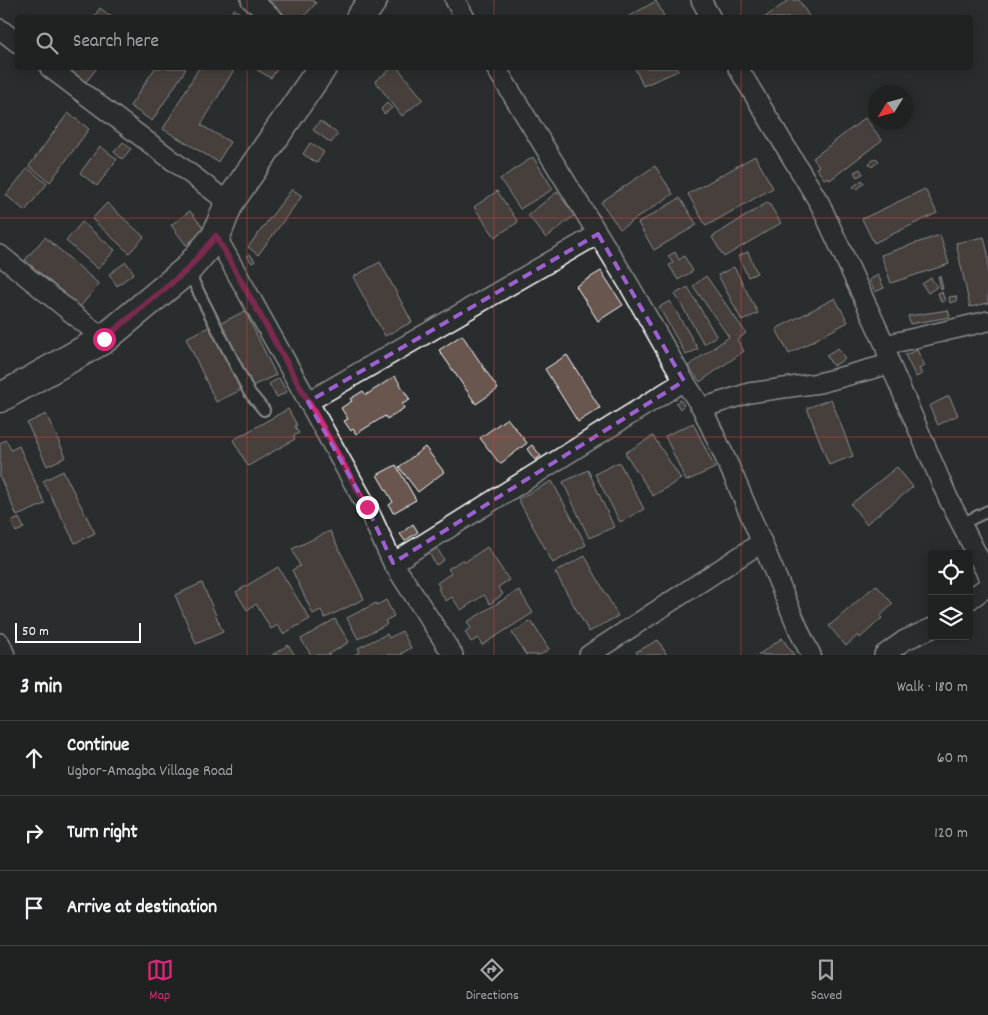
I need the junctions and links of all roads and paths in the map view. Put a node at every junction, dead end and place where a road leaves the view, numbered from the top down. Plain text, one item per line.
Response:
1 (251, 0) edge
2 (373, 0) edge
3 (455, 0) edge
4 (701, 0) edge
5 (269, 15) edge
6 (362, 15) edge
7 (463, 15) edge
8 (709, 15) edge
9 (0, 29) edge
10 (15, 41) edge
11 (53, 70) edge
12 (321, 70) edge
13 (497, 70) edge
14 (739, 70) edge
15 (228, 203) junction
16 (598, 234) junction
17 (216, 236) junction
18 (0, 254) edge
19 (187, 270) junction
20 (988, 321) edge
21 (104, 339) junction
22 (885, 345) junction
23 (890, 364) junction
24 (684, 382) junction
25 (0, 398) edge
26 (308, 402) junction
27 (702, 408) junction
28 (264, 410) dead end
29 (988, 511) edge
30 (961, 524) junction
31 (762, 542) junction
32 (393, 563) junction
33 (988, 576) edge
34 (988, 586) edge
35 (973, 597) edge
36 (928, 630) edge
37 (0, 643) edge
38 (451, 654) edge
39 (5, 655) edge
40 (589, 655) edge
41 (811, 655) edge
42 (884, 655) edge

1 - 5 street
2 - 6 street
3 - 7 street
4 - 8 street
9 - 10 street
11 - 15 street
12 - 15 street
13 - 16 street
14 - 22 street
15 - 17 street
16 - 24 street
16 - 26 street
17 - 19 street
17 - 26 street
18 - 21 street
19 - 21 street
19 - 28 lane
20 - 22 street
21 - 25 street
22 - 23 street
23 - 27 street
23 - 30 street
24 - 27 street
24 - 32 street
26 - 32 street
27 - 31 street
29 - 30 lane
30 - 33 street
31 - 40 street
31 - 41 street
32 - 38 street
34 - 35 street
36 - 42 street
37 - 39 street

